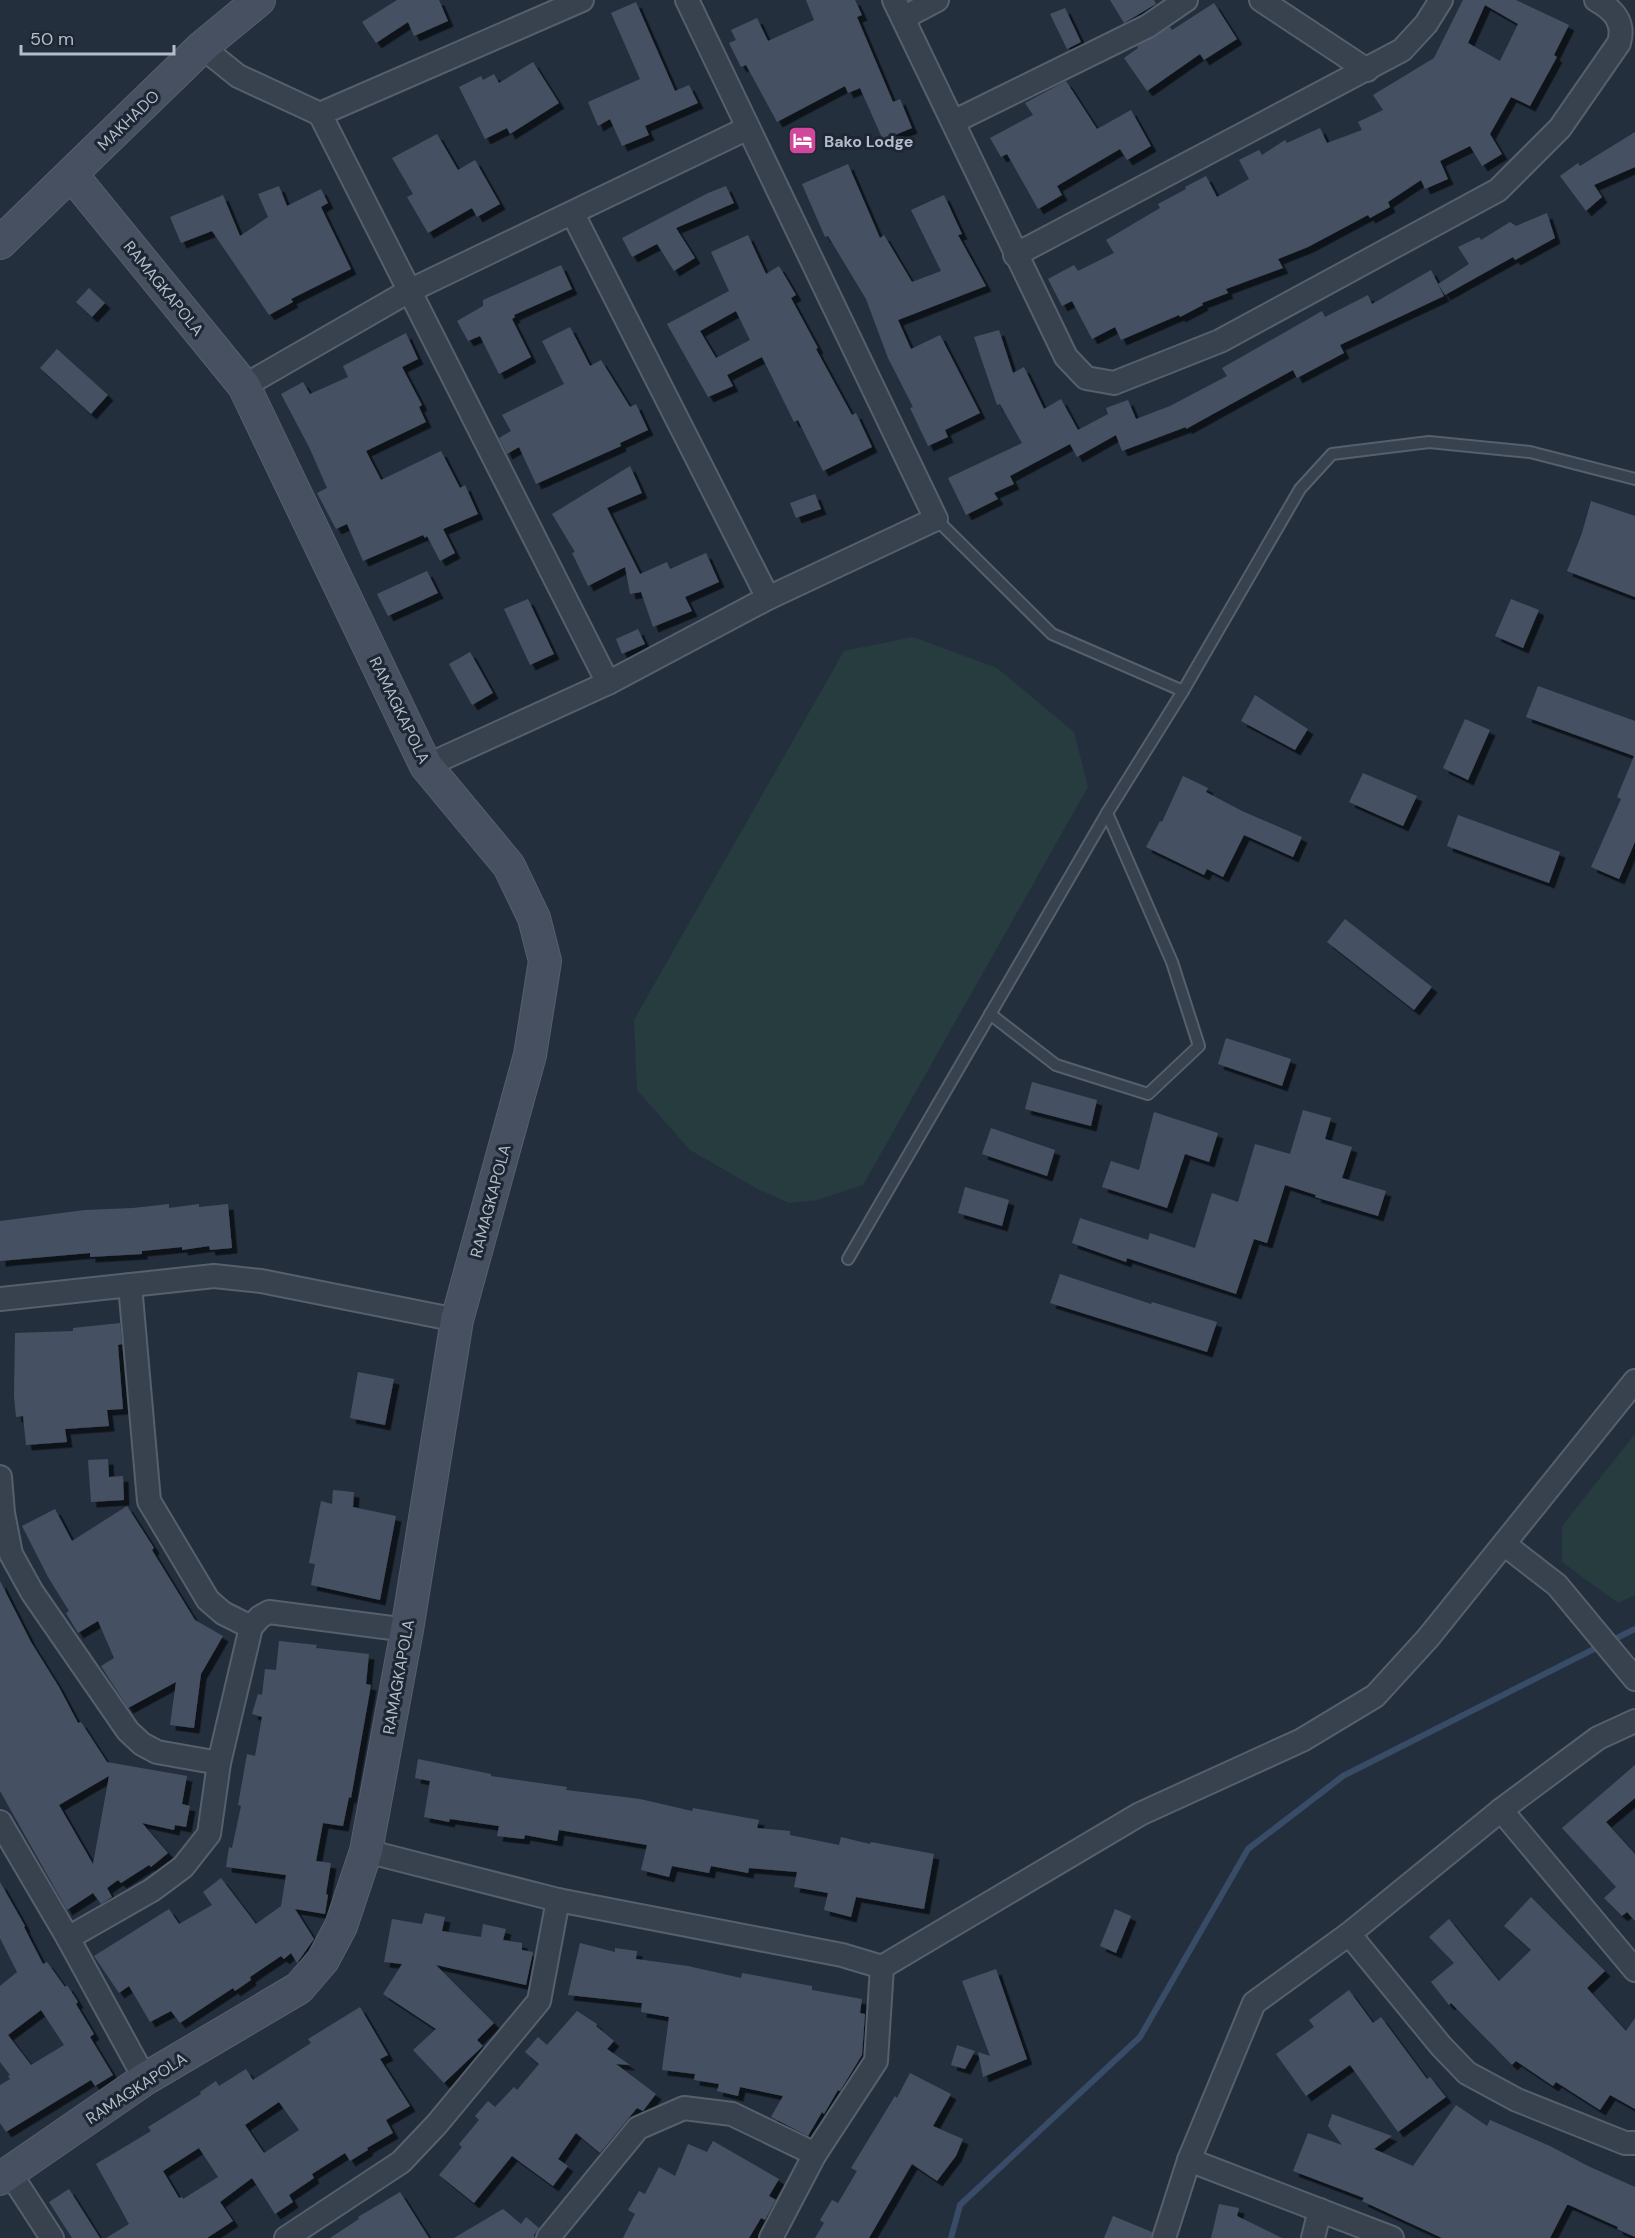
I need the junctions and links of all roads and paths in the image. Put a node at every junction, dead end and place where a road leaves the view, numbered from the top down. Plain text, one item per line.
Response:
1 (259, 0) edge
2 (582, 0) edge
3 (687, 0) edge
4 (937, 0) edge
5 (1186, 0) edge
6 (1261, 0) edge
7 (1441, 0) edge
8 (1596, 0) edge
9 (898, 9) edge
10 (202, 47) junction
11 (1367, 70) junction
12 (320, 114) junction
13 (953, 122) junction
14 (748, 128) junction
15 (72, 175) junction
16 (573, 214) junction
17 (0, 243) edge
18 (1015, 255) junction
19 (409, 291) junction
20 (244, 386) junction
21 (1635, 479) edge
22 (936, 519) junction
23 (768, 598) junction
24 (608, 683) junction
25 (1183, 691) junction
26 (426, 766) junction
27 (1107, 813) junction
28 (990, 1014) junction
29 (848, 1259) dead end
30 (130, 1285) junction
31 (0, 1299) edge
32 (457, 1320) junction
33 (1635, 1381) edge
34 (0, 1478) edge
35 (1504, 1544) junction
36 (251, 1627) junction
37 (407, 1630) junction
38 (1630, 1673) edge
39 (1635, 1721) edge
40 (219, 1762) junction
41 (1501, 1810) junction
42 (0, 1822) edge
43 (366, 1851) junction
44 (558, 1900) junction
45 (1349, 1934) junction
46 (68, 1938) junction
47 (882, 1967) junction
48 (1635, 1970) edge
49 (145, 2079) junction
50 (1635, 2143) edge
51 (815, 2154) junction
52 (1189, 2160) junction
53 (5, 2176) edge
54 (1320, 2210) junction
55 (52, 2238) edge
56 (286, 2238) edge
57 (548, 2238) edge
58 (771, 2238) edge
59 (1164, 2238) edge
60 (1313, 2238) edge
61 (1392, 2238) edge

1 - 10 street, MAKHADO
2 - 12 street
3 - 14 street
4 - 9 street
5 - 13 street
6 - 11 street
7 - 11 street
8 - 18 street
9 - 13 street
10 - 12 street
10 - 15 street, MAKHADO
11 - 18 street
12 - 19 street
13 - 18 street
14 - 16 street
14 - 22 street
15 - 17 street, MAKHADO
15 - 20 street, RAMAGKAPOLA
16 - 19 street
16 - 23 street
19 - 20 street
19 - 24 street
20 - 26 street, RAMAGKAPOLA
21 - 25 lane
22 - 23 street
22 - 25 lane
23 - 24 street
24 - 26 street
25 - 27 lane
26 - 32 street, RAMAGKAPOLA
27 - 28 lane
27 - 28 lane
28 - 29 lane
30 - 31 street
30 - 32 street
30 - 36 street
32 - 37 street, RAMAGKAPOLA
33 - 35 street
34 - 40 street
35 - 38 street
35 - 47 street
36 - 37 street
36 - 40 street
37 - 43 street, RAMAGKAPOLA
39 - 41 street
40 - 46 street
41 - 45 street
41 - 48 street
42 - 46 street
43 - 44 street
43 - 49 street, RAMAGKAPOLA
44 - 47 street
44 - 56 street
45 - 50 street
45 - 52 street
46 - 49 street
47 - 51 street
49 - 53 street, RAMAGKAPOLA
51 - 57 street
51 - 58 street
52 - 54 street
52 - 59 street
53 - 55 street
54 - 60 street
54 - 61 street

